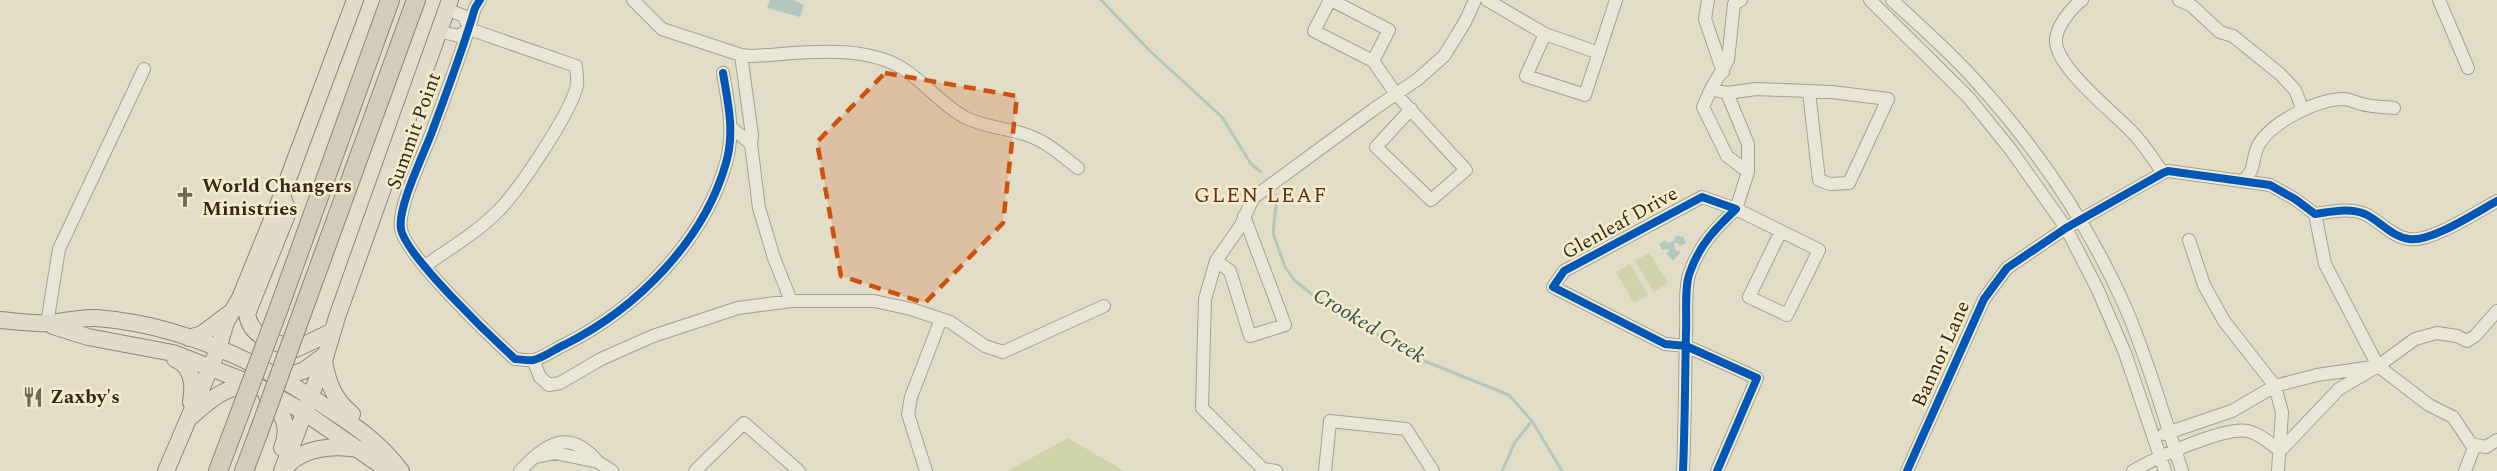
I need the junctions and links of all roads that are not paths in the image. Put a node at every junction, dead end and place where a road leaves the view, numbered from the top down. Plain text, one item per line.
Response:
1 (355, 0) edge
2 (390, 0) edge
3 (416, 0) edge
4 (480, 0) edge
5 (633, 0) edge
6 (1331, 0) edge
7 (1475, 0) edge
8 (1487, 0) edge
9 (1616, 0) edge
10 (1707, 0) edge
11 (1870, 0) edge
12 (1892, 0) edge
13 (2082, 0) edge
14 (2179, 0) edge
15 (2439, 0) edge
16 (1736, 1) edge
17 (448, 4) edge
18 (469, 29) junction
19 (438, 31) junction
20 (1545, 34) junction
21 (1599, 53) junction
22 (741, 55) junction
23 (1373, 61) junction
24 (2468, 68) dead end
25 (144, 69) dead end
26 (1723, 72) junction
27 (723, 73) dead end
28 (1712, 89) junction
29 (1809, 92) junction
30 (1727, 93) junction
31 (1396, 94) junction
32 (2394, 108) dead end
33 (1411, 109) junction
34 (2303, 110) junction
35 (732, 128) junction
36 (751, 144) junction
37 (1078, 168) dead end
38 (1748, 172) junction
39 (2163, 173) junction
40 (2242, 181) junction
41 (282, 195) junction
42 (2497, 201) edge
43 (1736, 209) junction
44 (2315, 214) junction
45 (1244, 216) junction
46 (2079, 220) junction
47 (2066, 228) junction
48 (1781, 231) junction
49 (2189, 240) dead end
50 (1216, 261) junction
51 (425, 266) junction
52 (791, 301) junction
53 (1104, 306) dead end
54 (2497, 311) edge
55 (233, 313) junction
56 (941, 319) junction
57 (0, 320) edge
58 (47, 324) junction
59 (333, 331) junction
60 (88, 337) junction
61 (189, 338) junction
62 (1686, 346) junction
63 (214, 348) junction
64 (325, 358) junction
65 (533, 360) junction
66 (2378, 366) junction
67 (210, 368) junction
68 (258, 380) junction
69 (2275, 386) junction
70 (311, 404) junction
71 (2232, 411) junction
72 (187, 421) junction
73 (2236, 430) junction
74 (2170, 432) junction
75 (2155, 438) junction
76 (2497, 440) edge
77 (2475, 445) junction
78 (358, 449) junction
79 (2175, 450) junction
80 (2280, 451) junction
81 (2161, 457) junction
82 (166, 471) edge
83 (218, 471) edge
84 (244, 471) edge
85 (274, 471) edge
86 (282, 471) edge
87 (388, 471) edge
88 (402, 471) edge
89 (520, 471) edge
90 (612, 471) edge
91 (695, 471) edge
92 (800, 471) edge
93 (926, 471) edge
94 (1276, 471) edge
95 (1325, 471) edge
96 (1433, 471) edge
97 (1683, 471) edge
98 (1717, 471) edge
99 (1907, 471) edge
100 (2133, 471) edge
101 (2165, 471) edge
102 (2182, 471) edge
103 (2278, 471) edge
104 (2465, 471) edge

1 - 41 main road
2 - 83 highway, bridge
3 - 84 highway, bridge
4 - 18 street, Summit Point
5 - 22 street
6 - 23 street
6 - 23 street
7 - 31 street
8 - 20 street
9 - 21 street
10 - 26 street
11 - 47 street
12 - 46 street
13 - 39 street
14 - 34 street
15 - 24 street
16 - 26 street
17 - 18 street
17 - 19 main road
18 - 19 street
18 - 51 street, Summit Point
18 - 51 street
19 - 59 main road
20 - 21 street
20 - 21 street
22 - 36 street
22 - 37 street
23 - 31 street
25 - 58 street
26 - 28 street
27 - 35 street
28 - 30 street
28 - 38 street
29 - 29 street
29 - 30 street
30 - 38 street
31 - 33 street
31 - 45 street
32 - 34 street
33 - 33 street
34 - 40 street
35 - 36 street
35 - 65 street
36 - 52 street
38 - 43 street
39 - 40 street
39 - 46 street, Bannor Lane
40 - 44 street
41 - 55 main road
41 - 59 main road
42 - 44 street
43 - 48 street, Glenleaf Drive
43 - 62 street
43 - 62 street, Glenleaf Drive
44 - 66 street
45 - 50 street
45 - 50 street
46 - 47 street, Bannor Lane
46 - 74 street
47 - 75 street
47 - 99 street, Bannor Lane
48 - 48 street, Glenleaf Drive
49 - 69 street
50 - 94 street
51 - 65 street, Summit Point
52 - 56 street
52 - 65 street
53 - 56 street
54 - 66 street
55 - 61 main road
55 - 63 main road
55 - 68 main road
56 - 93 street
57 - 58 main road
58 - 60 main road
58 - 61 main road
59 - 64 main road
60 - 67 main road
60 - 72 main road
61 - 63 main road
62 - 97 street
62 - 98 street, Glenleaf Drive
63 - 67 main road
63 - 68 main road
64 - 68 main road
64 - 70 main road
64 - 88 main road
66 - 69 street
66 - 77 street
66 - 80 street
67 - 68 main road
67 - 72 main road
68 - 70 main road
68 - 70 main road
68 - 72 main road
68 - 85 main road
69 - 71 street
69 - 80 street
70 - 78 main road
70 - 86 main road
70 - 88 main road
71 - 73 street
71 - 74 street
72 - 82 main road
73 - 79 street
73 - 80 street
74 - 75 street
74 - 79 street
75 - 81 street
76 - 77 street
77 - 104 street
78 - 86 main road
78 - 87 main road
79 - 81 street
79 - 102 street
80 - 103 street
81 - 100 street
81 - 101 street
89 - 90 street
91 - 92 street
95 - 96 street

